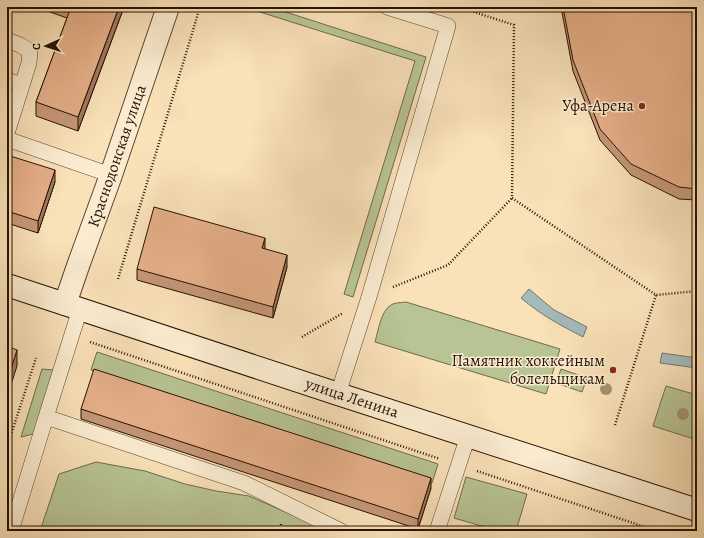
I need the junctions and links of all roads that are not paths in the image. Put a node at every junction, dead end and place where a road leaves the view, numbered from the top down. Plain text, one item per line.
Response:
1 (168, 7) edge
2 (387, 7) edge
3 (7, 40) edge
4 (7, 80) edge
5 (22, 85) junction
6 (7, 133) edge
7 (7, 139) edge
8 (111, 175) junction
9 (7, 285) edge
10 (73, 307) junction
11 (338, 394) junction
12 (46, 417) junction
13 (468, 436) junction
14 (697, 510) edge
15 (11, 531) edge
16 (341, 531) edge
17 (437, 531) edge

1 - 8 main road, Краснодонская улица
2 - 11 lane
3 - 5 lane
4 - 5 lane
5 - 6 lane
7 - 8 lane
8 - 10 main road, Краснодонская улица
9 - 10 main road, улица Ленина
10 - 11 main road, улица Ленина
10 - 12 lane
11 - 13 main road, улица Ленина
12 - 15 lane
12 - 16 lane
13 - 14 main road, улица Ленина
13 - 17 lane

